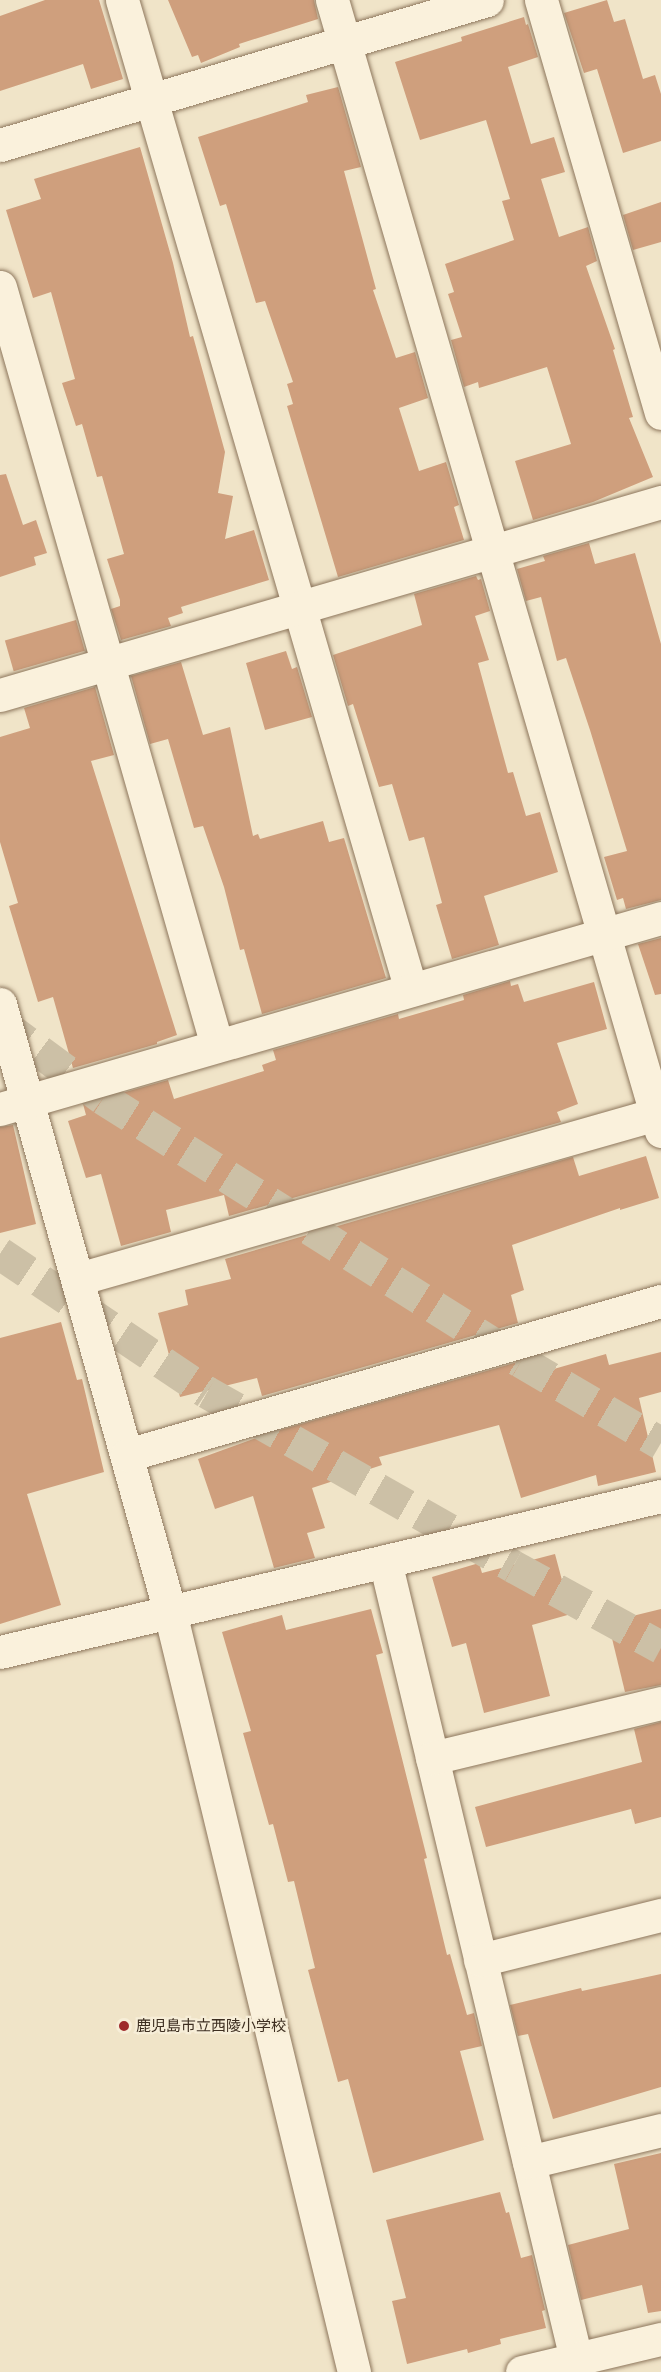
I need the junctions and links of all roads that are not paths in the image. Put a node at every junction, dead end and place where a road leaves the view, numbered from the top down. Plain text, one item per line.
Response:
1 (122, 0) edge
2 (332, 0) edge
3 (487, 0) edge
4 (541, 0) edge
5 (344, 43) junction
6 (151, 100) junction
7 (0, 145) edge
8 (0, 287) edge
9 (661, 413) edge
10 (661, 502) edge
11 (492, 552) junction
12 (299, 607) junction
13 (108, 663) junction
14 (0, 695) edge
15 (661, 918) edge
16 (603, 934) junction
17 (411, 990) junction
18 (0, 1004) edge
19 (217, 1046) junction
20 (14, 1104) edge
21 (659, 1123) edge
22 (78, 1279) junction
23 (661, 1301) edge
24 (127, 1455) junction
25 (661, 1496) edge
26 (385, 1560) junction
27 (170, 1612) junction
28 (0, 1652) edge
29 (661, 1703) edge
30 (432, 1758) junction
31 (661, 1915) edge
32 (480, 1960) junction
33 (661, 2130) edge
34 (529, 2162) junction
35 (661, 2339) edge
36 (576, 2359) junction
37 (354, 2372) edge
38 (522, 2372) edge

1 - 6 street
2 - 5 street
3 - 5 street
4 - 9 street
5 - 6 street
5 - 11 street
6 - 7 street
6 - 12 street
8 - 13 street
10 - 11 street
11 - 12 street
11 - 16 street
12 - 13 street
12 - 17 street
13 - 14 street
13 - 19 street
15 - 16 street
16 - 17 street
16 - 21 street
17 - 19 street
18 - 20 street
19 - 20 street
20 - 22 street
21 - 22 street
22 - 24 street
23 - 24 street
24 - 27 street
25 - 26 street
26 - 27 street
26 - 30 street
27 - 28 street
27 - 37 street
29 - 30 street
30 - 32 street
31 - 32 street
32 - 34 street
33 - 34 street
34 - 36 street
35 - 36 street
36 - 38 street

